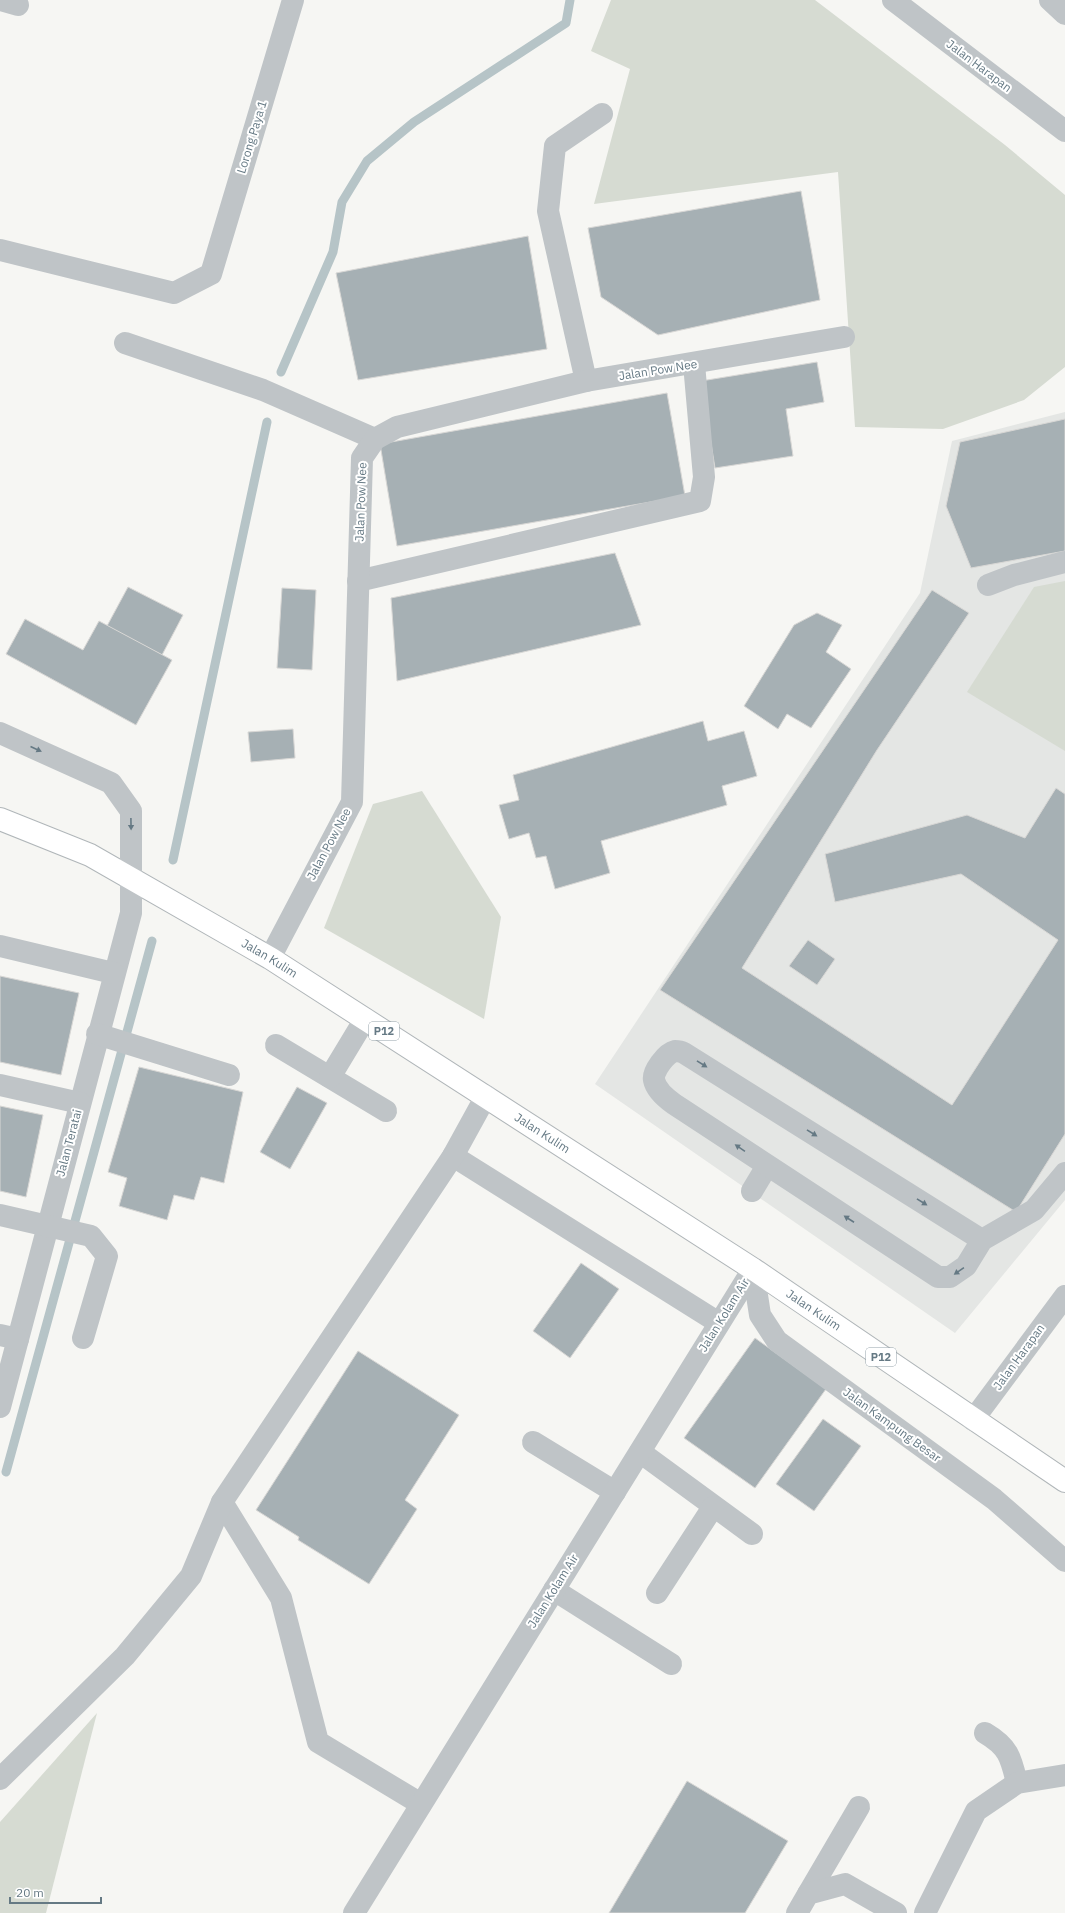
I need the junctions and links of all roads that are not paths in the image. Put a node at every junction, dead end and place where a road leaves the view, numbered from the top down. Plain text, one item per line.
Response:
1 (293, 0) edge
2 (893, 0) edge
3 (1050, 0) edge
4 (1065, 14) edge
5 (602, 114) dead end
6 (1065, 131) edge
7 (0, 250) edge
8 (844, 337) dead end
9 (125, 343) dead end
10 (694, 364) junction
11 (586, 381) junction
12 (375, 439) junction
13 (1065, 562) edge
14 (358, 581) junction
15 (988, 585) dead end
16 (0, 733) edge
17 (0, 819) edge
18 (132, 879) junction
19 (0, 946) edge
20 (270, 958) junction
21 (114, 973) junction
22 (365, 1019) junction
23 (97, 1034) junction
24 (276, 1045) dead end
25 (229, 1075) dead end
26 (330, 1077) junction
27 (0, 1085) edge
28 (486, 1096) junction
29 (80, 1103) junction
30 (386, 1110) dead end
31 (453, 1156) junction
32 (767, 1166) junction
33 (1065, 1173) edge
34 (752, 1191) dead end
35 (0, 1215) edge
36 (47, 1226) junction
37 (982, 1240) junction
38 (753, 1269) junction
39 (1065, 1296) edge
40 (719, 1324) junction
41 (9, 1337) edge
42 (83, 1338) dead end
43 (0, 1407) edge
44 (973, 1420) junction
45 (533, 1442) dead end
46 (640, 1452) junction
47 (1065, 1481) edge
48 (615, 1492) junction
49 (222, 1502) junction
50 (713, 1507) junction
51 (752, 1534) dead end
52 (1065, 1561) edge
53 (554, 1590) junction
54 (657, 1593) dead end
55 (671, 1664) dead end
56 (985, 1733) dead end
57 (1065, 1775) edge
58 (0, 1779) edge
59 (1017, 1783) junction
60 (422, 1804) junction
61 (860, 1807) dead end
62 (808, 1894) junction
63 (354, 1913) edge
64 (797, 1913) edge
65 (896, 1913) edge
66 (925, 1913) edge

1 - 7 street, Lorong Paya 1
2 - 6 street, Jalan Harapan
3 - 4 street
5 - 11 street
8 - 10 street, Jalan Pow Nee
9 - 12 street
10 - 11 street, Jalan Pow Nee
10 - 14 street
11 - 12 street, Jalan Pow Nee
12 - 14 street, Jalan Pow Nee
13 - 15 street
14 - 20 street, Jalan Pow Nee
16 -> 18 street, Jalan Teratai
17 - 18 main road, Jalan Kulim / P12
18 - 20 main road, Jalan Kulim / P12
18 - 21 street, Jalan Teratai
19 - 21 street
20 - 22 main road, Jalan Kulim / P12
21 - 23 street, Jalan Teratai
22 - 26 street
22 - 28 main road, Jalan Kulim / P12
23 - 25 street
23 - 29 street, Jalan Teratai
24 - 26 street
26 - 30 street
27 - 29 street
28 - 31 street
28 - 38 main road, Jalan Kulim / P12
29 - 36 street, Jalan Teratai
31 - 40 street
31 - 49 street
32 - 34 street
37 -> 32 street
32 -> 37 street
33 - 37 street
35 - 36 street
36 - 41 street, Jalan Teratai
36 - 42 street
38 - 40 street, Jalan Kolam Air
38 - 44 main road, Jalan Kulim / P12
38 - 52 street, Jalan Kampung Besar
39 - 44 street, Jalan Harapan
40 - 46 street, Jalan Kolam Air
41 - 43 street, Jalan Teratai
44 - 47 main road, Jalan Kulim / P12
45 - 48 street
46 - 48 street, Jalan Kolam Air
46 - 50 street
48 - 53 street, Jalan Kolam Air
49 - 58 street
49 - 60 street
50 - 51 street
50 - 54 street
53 - 55 street
53 - 60 street, Jalan Kolam Air
56 - 59 street
57 - 59 street
59 - 66 street
60 - 63 street, Jalan Kolam Air
61 - 62 street
62 - 64 street
62 - 65 street

